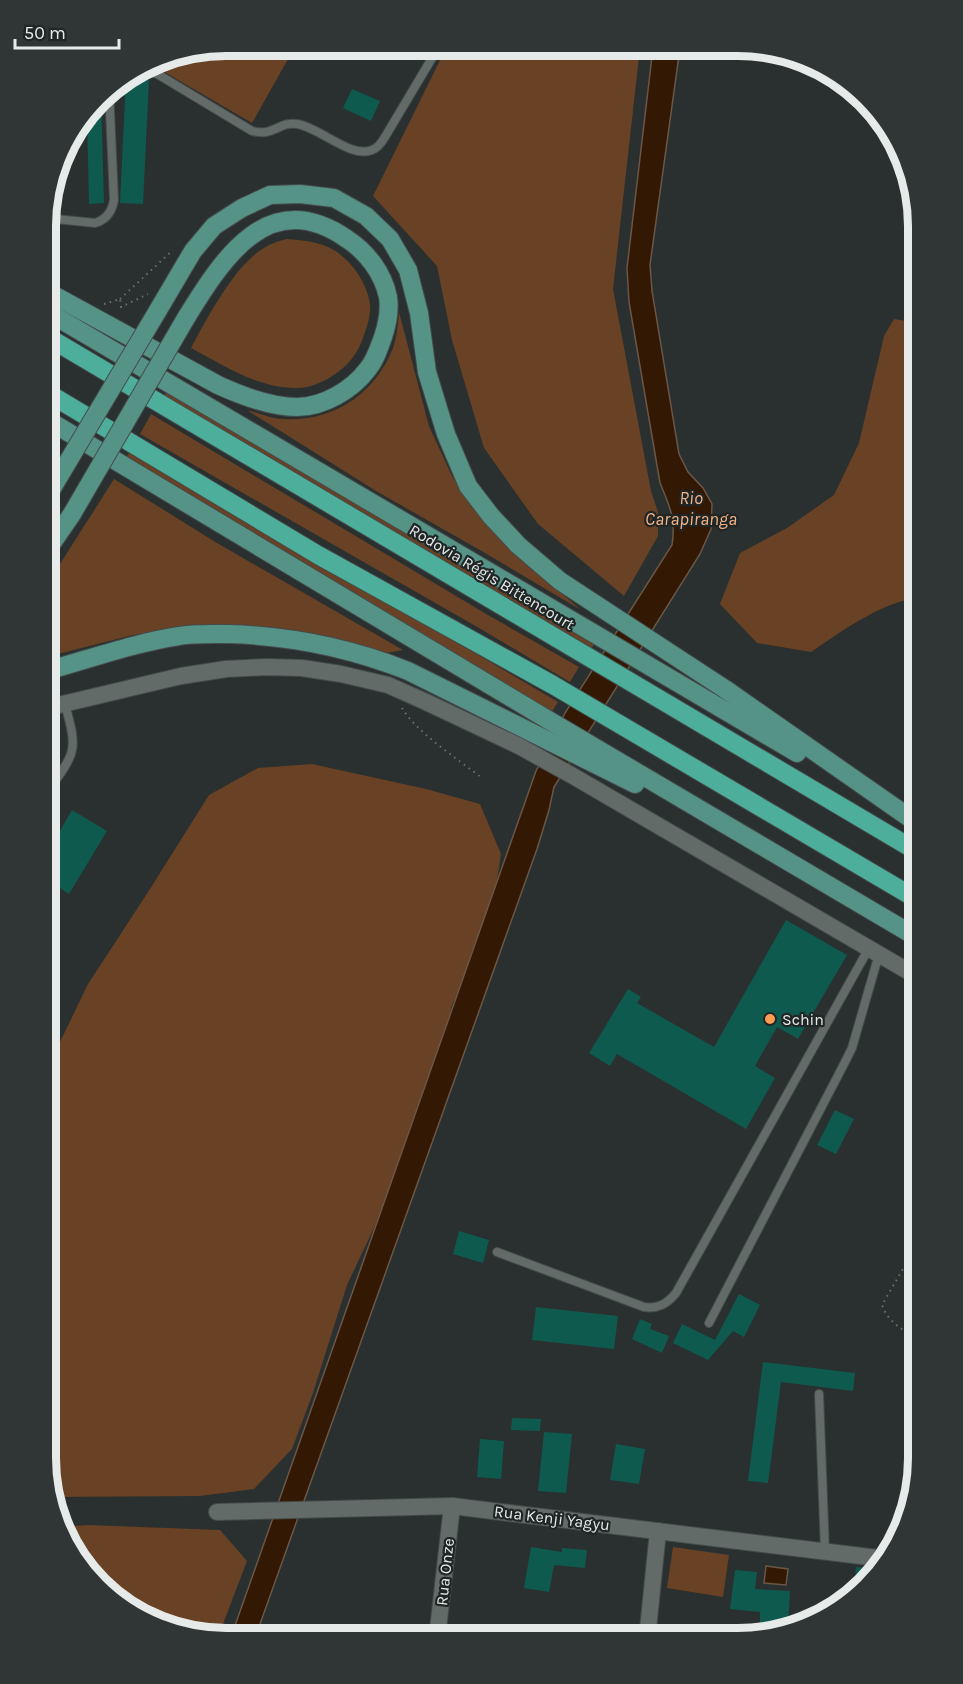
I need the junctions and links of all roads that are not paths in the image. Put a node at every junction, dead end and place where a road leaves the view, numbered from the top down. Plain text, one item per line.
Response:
1 (433, 56) edge
2 (152, 72) edge
3 (110, 102) edge
4 (56, 219) edge
5 (56, 296) edge
6 (56, 317) edge
7 (56, 342) edge
8 (164, 356) edge
9 (164, 356) edge
10 (164, 356) edge
11 (164, 356) edge
12 (56, 398) edge
13 (56, 425) edge
14 (56, 482) edge
15 (56, 537) edge
16 (56, 668) edge
17 (65, 703) junction
18 (56, 705) edge
19 (523, 739) junction
20 (584, 750) junction
21 (56, 779) edge
22 (908, 816) edge
23 (908, 817) edge
24 (908, 846) edge
25 (907, 894) edge
26 (907, 932) edge
27 (874, 951) junction
28 (907, 971) edge
29 (497, 1252) dead end
30 (709, 1323) dead end
31 (819, 1394) dead end
32 (452, 1506) junction
33 (217, 1512) dead end
34 (658, 1531) junction
35 (825, 1551) junction
36 (875, 1558) edge
37 (438, 1628) edge
38 (647, 1628) edge

1 - 2 lane
3 - 4 lane
5 - 8 main road, bridge
6 - 23 main road
7 - 24 highway, Rodovia Régis Bittencourt
9 - 10 main road, bridge
11 - 15 main road, bridge
12 - 25 highway
13 - 20 main road
14 - 22 main road, bridge
16 - 19 main road
17 - 18 street
17 - 19 street
17 - 21 lane
19 - 20 main road
19 - 27 street
20 - 26 main road
27 - 28 street
27 - 29 lane
27 - 30 lane
31 - 35 lane
32 - 33 street, Rua Kenji Yagyu
32 - 34 street, Rua Kenji Yagyu
32 - 37 street, Rua Onze
34 - 35 street, Rua Kenji Yagyu
34 - 38 street
35 - 36 street, Rua Kenji Yagyu

